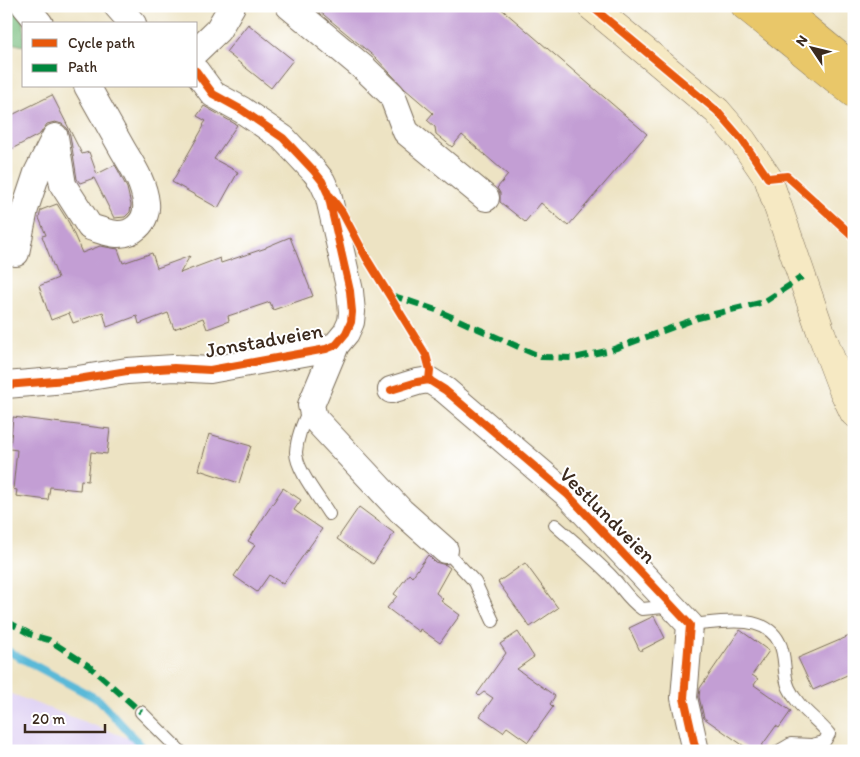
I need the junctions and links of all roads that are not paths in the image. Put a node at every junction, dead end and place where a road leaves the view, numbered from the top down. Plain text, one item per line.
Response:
1 (25, 6) edge
2 (117, 6) edge
3 (232, 6) edge
4 (289, 6) edge
5 (590, 6) edge
6 (745, 6) edge
7 (779, 6) edge
8 (38, 22) edge
9 (131, 22) edge
10 (198, 49) edge
11 (854, 68) edge
12 (198, 74) edge
13 (88, 88) edge
14 (854, 94) edge
15 (486, 198) dead end
16 (16, 253) dead end
17 (336, 345) junction
18 (6, 384) edge
19 (391, 390) dead end
20 (312, 405) junction
21 (854, 413) edge
22 (329, 514) dead end
23 (555, 525) dead end
24 (445, 550) joint
25 (670, 603) junction
26 (493, 621) dead end
27 (690, 625) junction
28 (141, 712) dead end
29 (180, 751) edge
30 (696, 751) edge
31 (779, 751) edge

1 - 8 street
2 - 9 street
3 - 10 street
4 - 15 street
5 - 21 main road
6 - 14 main road
7 - 11 main road
12 - 17 street, Jonstadveien
13 - 16 street
17 - 18 street, Jonstadveien
17 - 20 street
19 - 25 street, Vestlundveien
20 - 22 lane
20 - 24 street
23 - 25 lane, Vestlundveien
24 - 26 lane
25 - 27 street, Vestlundveien
27 - 30 street
27 - 31 lane
28 - 29 lane

